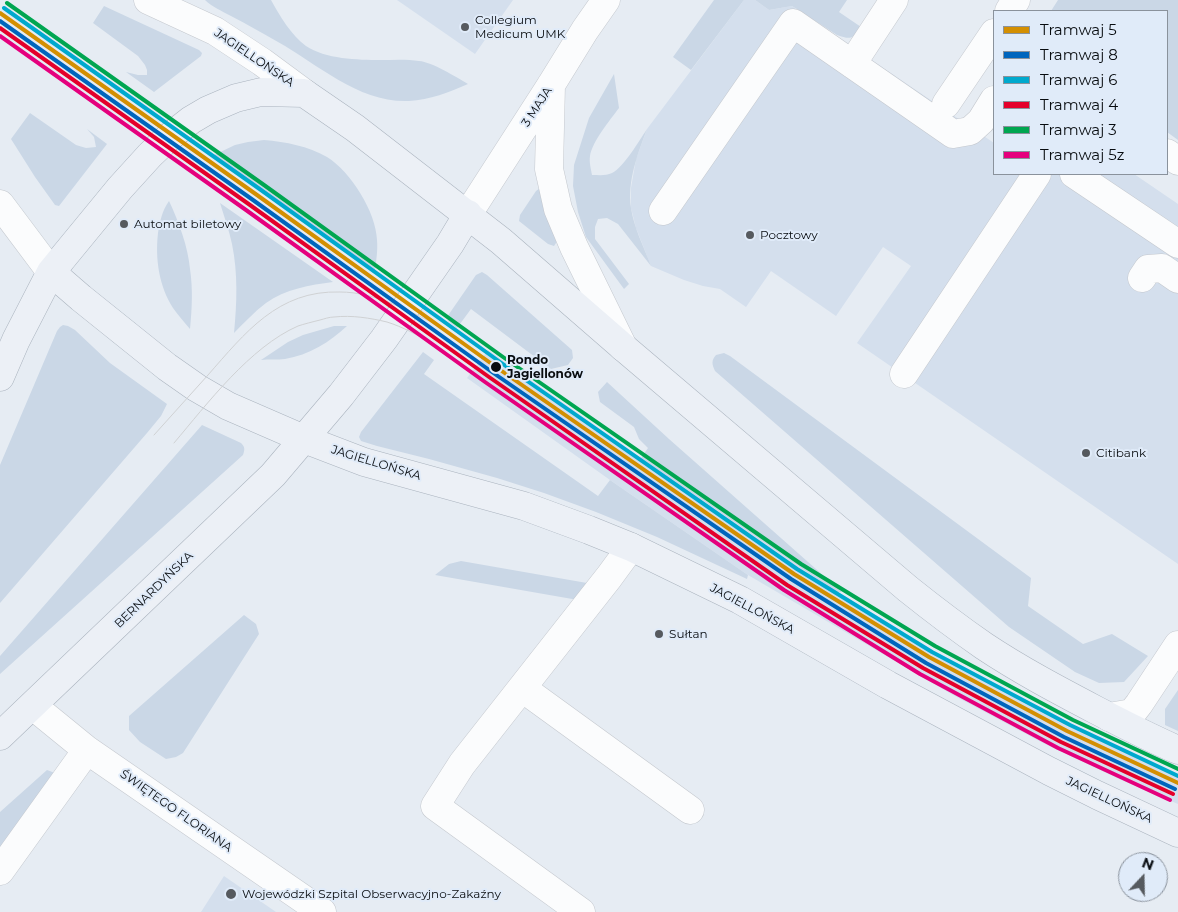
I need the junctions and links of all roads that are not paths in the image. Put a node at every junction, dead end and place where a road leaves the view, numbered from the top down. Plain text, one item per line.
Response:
1 (606, 0) edge
2 (894, 0) edge
3 (155, 2) edge
4 (993, 34) edge
5 (852, 64) junction
6 (551, 85) junction
7 (304, 93) junction
8 (993, 102) edge
9 (946, 104) dead end
10 (1036, 175) edge
11 (1075, 175) edge
12 (0, 204) edge
13 (663, 211) dead end
14 (468, 214) junction
15 (1178, 244) edge
16 (51, 272) junction
17 (1142, 278) dead end
18 (1178, 279) edge
19 (623, 347) junction
20 (904, 374) dead end
21 (0, 377) edge
22 (304, 440) junction
23 (631, 547) junction
24 (1178, 645) edge
25 (522, 688) junction
26 (33, 706) junction
27 (1109, 717) junction
28 (0, 736) edge
29 (87, 750) junction
30 (1178, 750) edge
31 (690, 810) dead end
32 (1178, 833) edge
33 (0, 871) edge
34 (322, 912) edge
35 (581, 912) edge

1 - 6 street, 3 MAJA
2 - 5 street
3 - 7 street, JAGIELLOŃSKA
4 - 9 street
5 - 8 street
5 - 13 street
6 - 14 street, 3 MAJA
6 - 19 street
7 - 14 main road
7 - 16 main road
10 - 20 street
11 - 15 street
12 - 16 street
14 - 19 main road
14 - 22 main road
16 - 21 main road
16 - 22 main road
17 - 18 street
19 - 27 main road
22 - 23 main road, JAGIELLOŃSKA
22 - 26 main road, BERNARDYŃSKA
23 - 25 street
23 - 32 main road, JAGIELLOŃSKA
24 - 27 street
25 - 31 street
25 - 35 street
26 - 28 main road, BERNARDYŃSKA
26 - 29 street, ŚWIĘTEGO FLORIANA
27 - 30 main road
29 - 33 street
29 - 34 street, ŚWIĘTEGO FLORIANA

